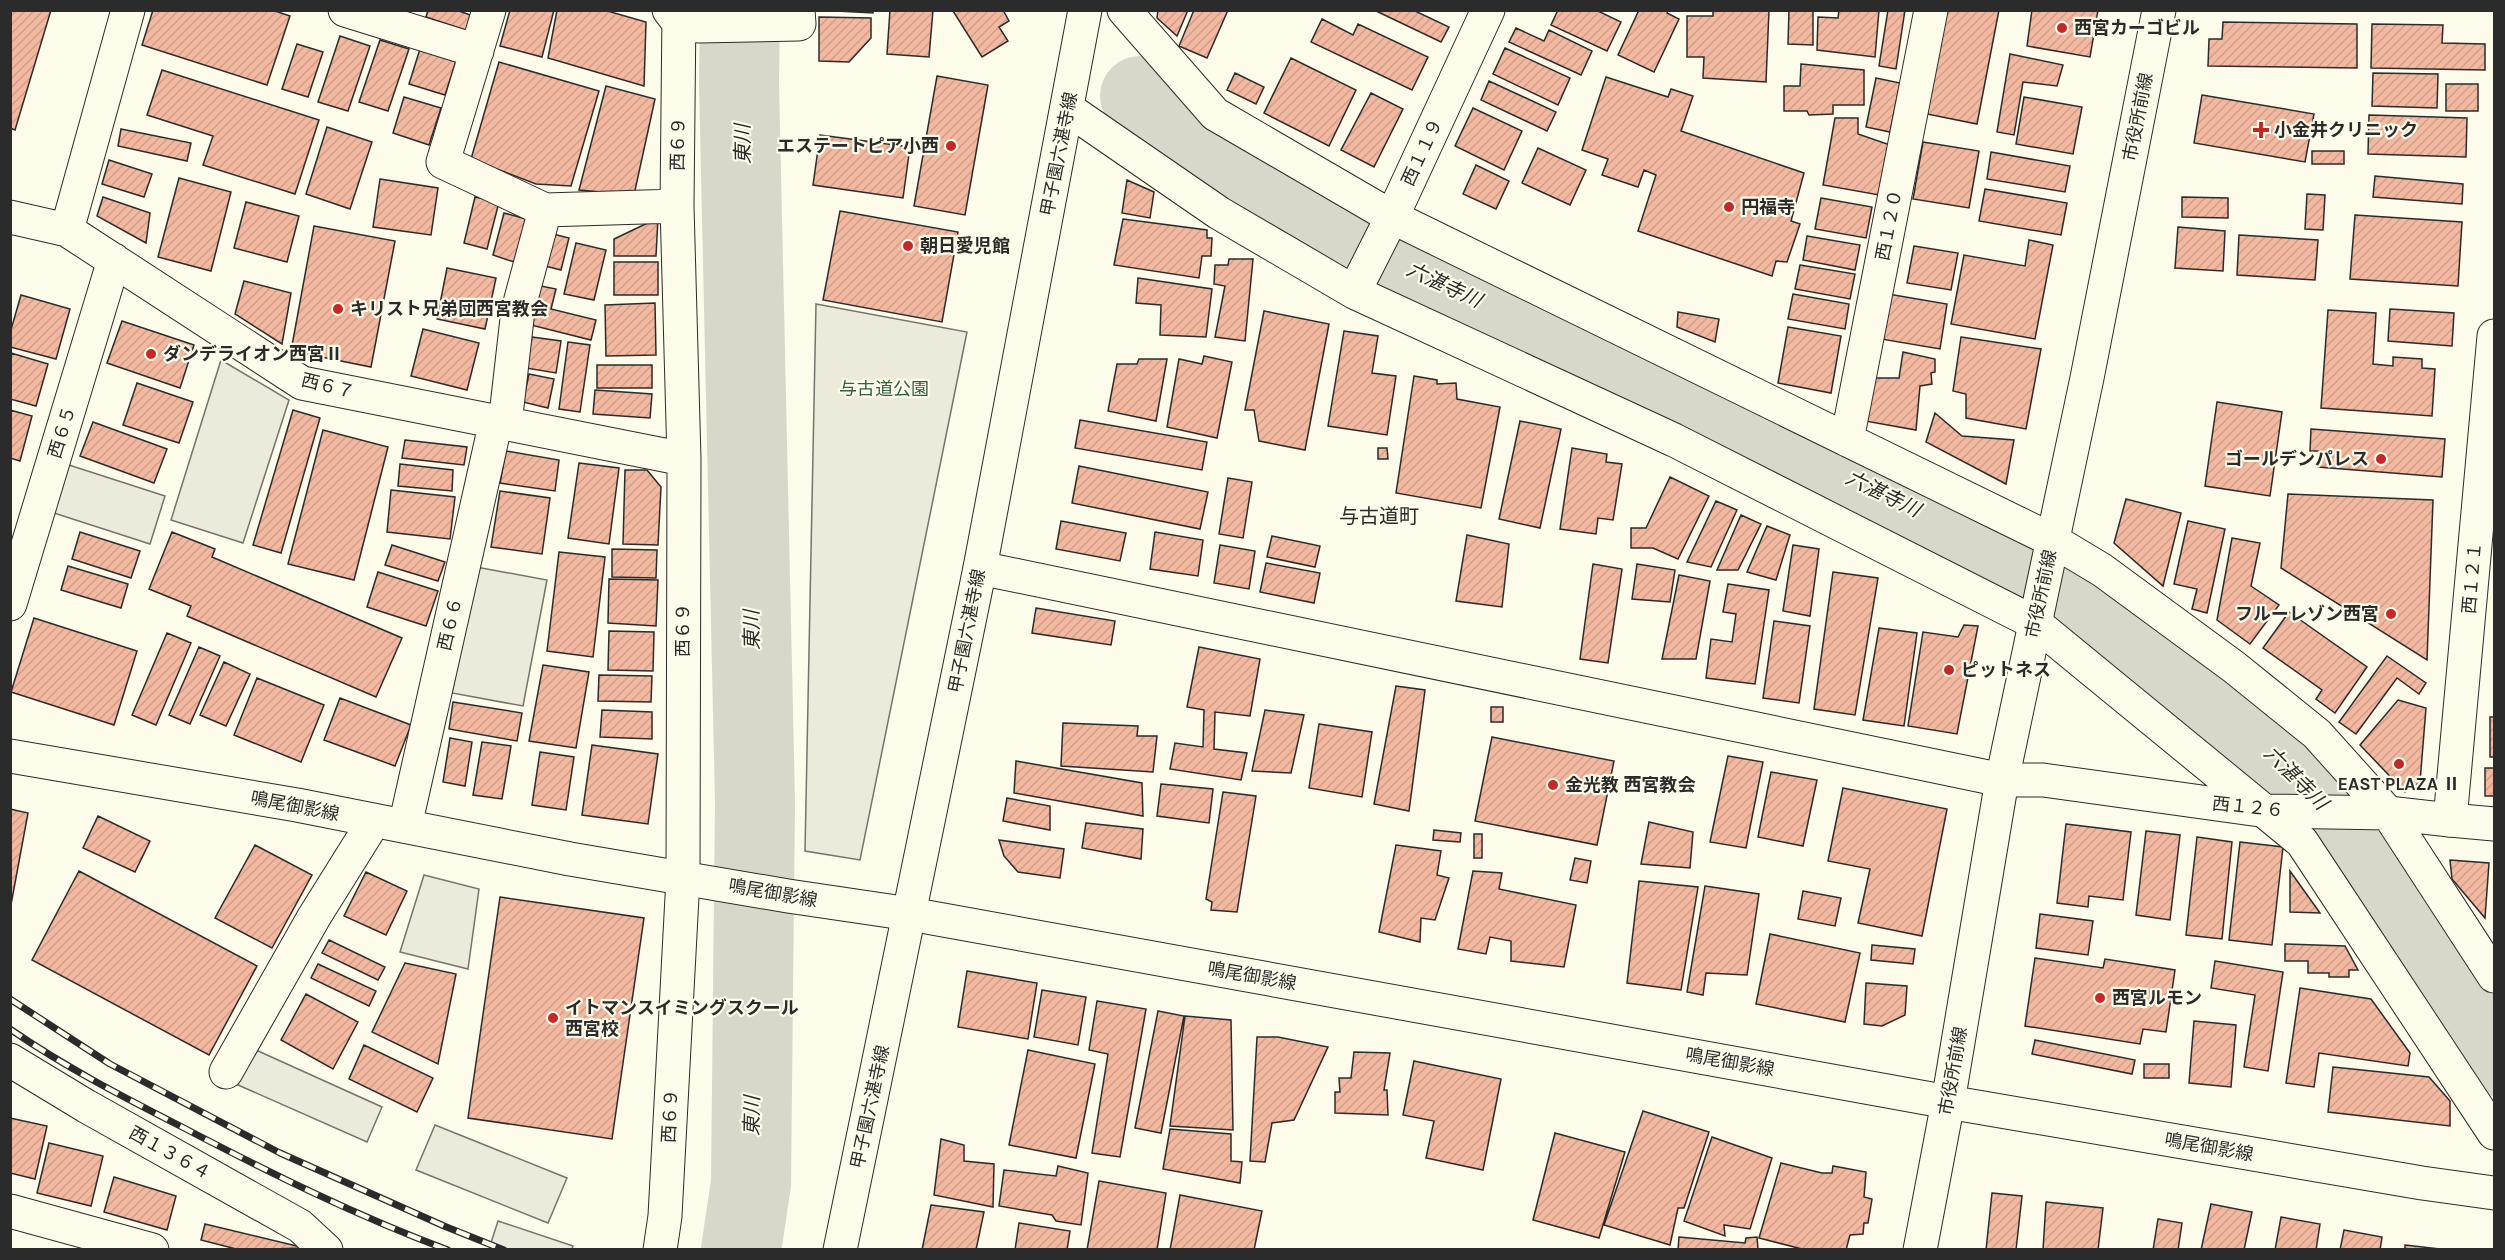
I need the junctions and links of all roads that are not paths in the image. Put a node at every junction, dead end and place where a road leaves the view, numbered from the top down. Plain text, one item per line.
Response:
1 (128, 10) edge
2 (345, 10) edge
3 (489, 10) edge
4 (1085, 10) edge
5 (1124, 10) edge
6 (1488, 10) edge
7 (1931, 10) edge
8 (2159, 10) edge
9 (681, 17) edge
10 (794, 20) edge
11 (477, 51) junction
12 (1068, 109) junction
13 (677, 206) junction
14 (545, 210) junction
15 (10, 217) edge
16 (1388, 225) junction
17 (67, 230) junction
18 (114, 260) junction
19 (1357, 286) junction
20 (2494, 336) edge
21 (500, 422) junction
22 (1847, 440) junction
23 (2490, 440) edge
24 (684, 459) junction
25 (2050, 545) junction
26 (980, 568) junction
27 (10, 604) edge
28 (2036, 616) junction
29 (10, 756) edge
30 (2002, 780) junction
31 (2278, 811) junction
32 (2377, 812) junction
33 (2451, 820) junction
34 (390, 824) junction
35 (2494, 824) edge
36 (693, 879) junction
37 (910, 914) junction
38 (2494, 976) edge
39 (10, 1060) edge
40 (226, 1072) dead end
41 (1948, 1102) junction
42 (2494, 1133) edge
43 (2494, 1193) edge
44 (10, 1211) edge
45 (152, 1250) edge
46 (326, 1250) edge
47 (660, 1250) edge
48 (840, 1250) edge
49 (1920, 1250) edge

1 - 17 street
2 - 11 street
3 - 11 street
4 - 12 street, 甲子園六湛寺線
5 - 16 street
6 - 16 street, 西１１９
7 - 22 street, 西１２０
8 - 25 street, 市役所前線
9 - 10 street
9 - 13 street, 西６９
11 - 14 street
12 - 19 street
12 - 26 street, 甲子園六湛寺線
13 - 14 street
13 - 24 street, 西６９
14 - 21 street, 西６６
15 - 17 street, 西６７
16 - 19 street, 西１１９
16 - 22 street
17 - 18 street, 西６７
18 - 21 street, 西６７
18 - 27 street, 西６５
19 - 28 street
20 - 23 street, 西１２１
21 - 24 street, 西６７
21 - 34 street, 西６６
22 - 25 street
23 - 33 street, 西１２１
24 - 36 street, 西６９
25 - 28 street, 市役所前線
25 - 32 street
26 - 30 street, 西１２６
26 - 37 street, 甲子園六湛寺線
28 - 30 street, 市役所前線
28 - 31 street
29 - 34 street, 鳴尾御影線
30 - 31 street, 西１２６
30 - 41 street, 市役所前線
31 - 32 street, 西１２６
31 - 42 street
32 - 33 street, 西１２６
32 - 38 street
33 - 35 street, 西１２６
34 - 36 street, 鳴尾御影線
34 - 40 street, 西６６
36 - 37 street, 鳴尾御影線
36 - 47 street, 西６９
37 - 41 street, 鳴尾御影線
37 - 48 street, 甲子園六湛寺線
39 - 46 street, 西１３６４
41 - 43 street, 鳴尾御影線
41 - 49 street, 市役所前線
44 - 45 street

